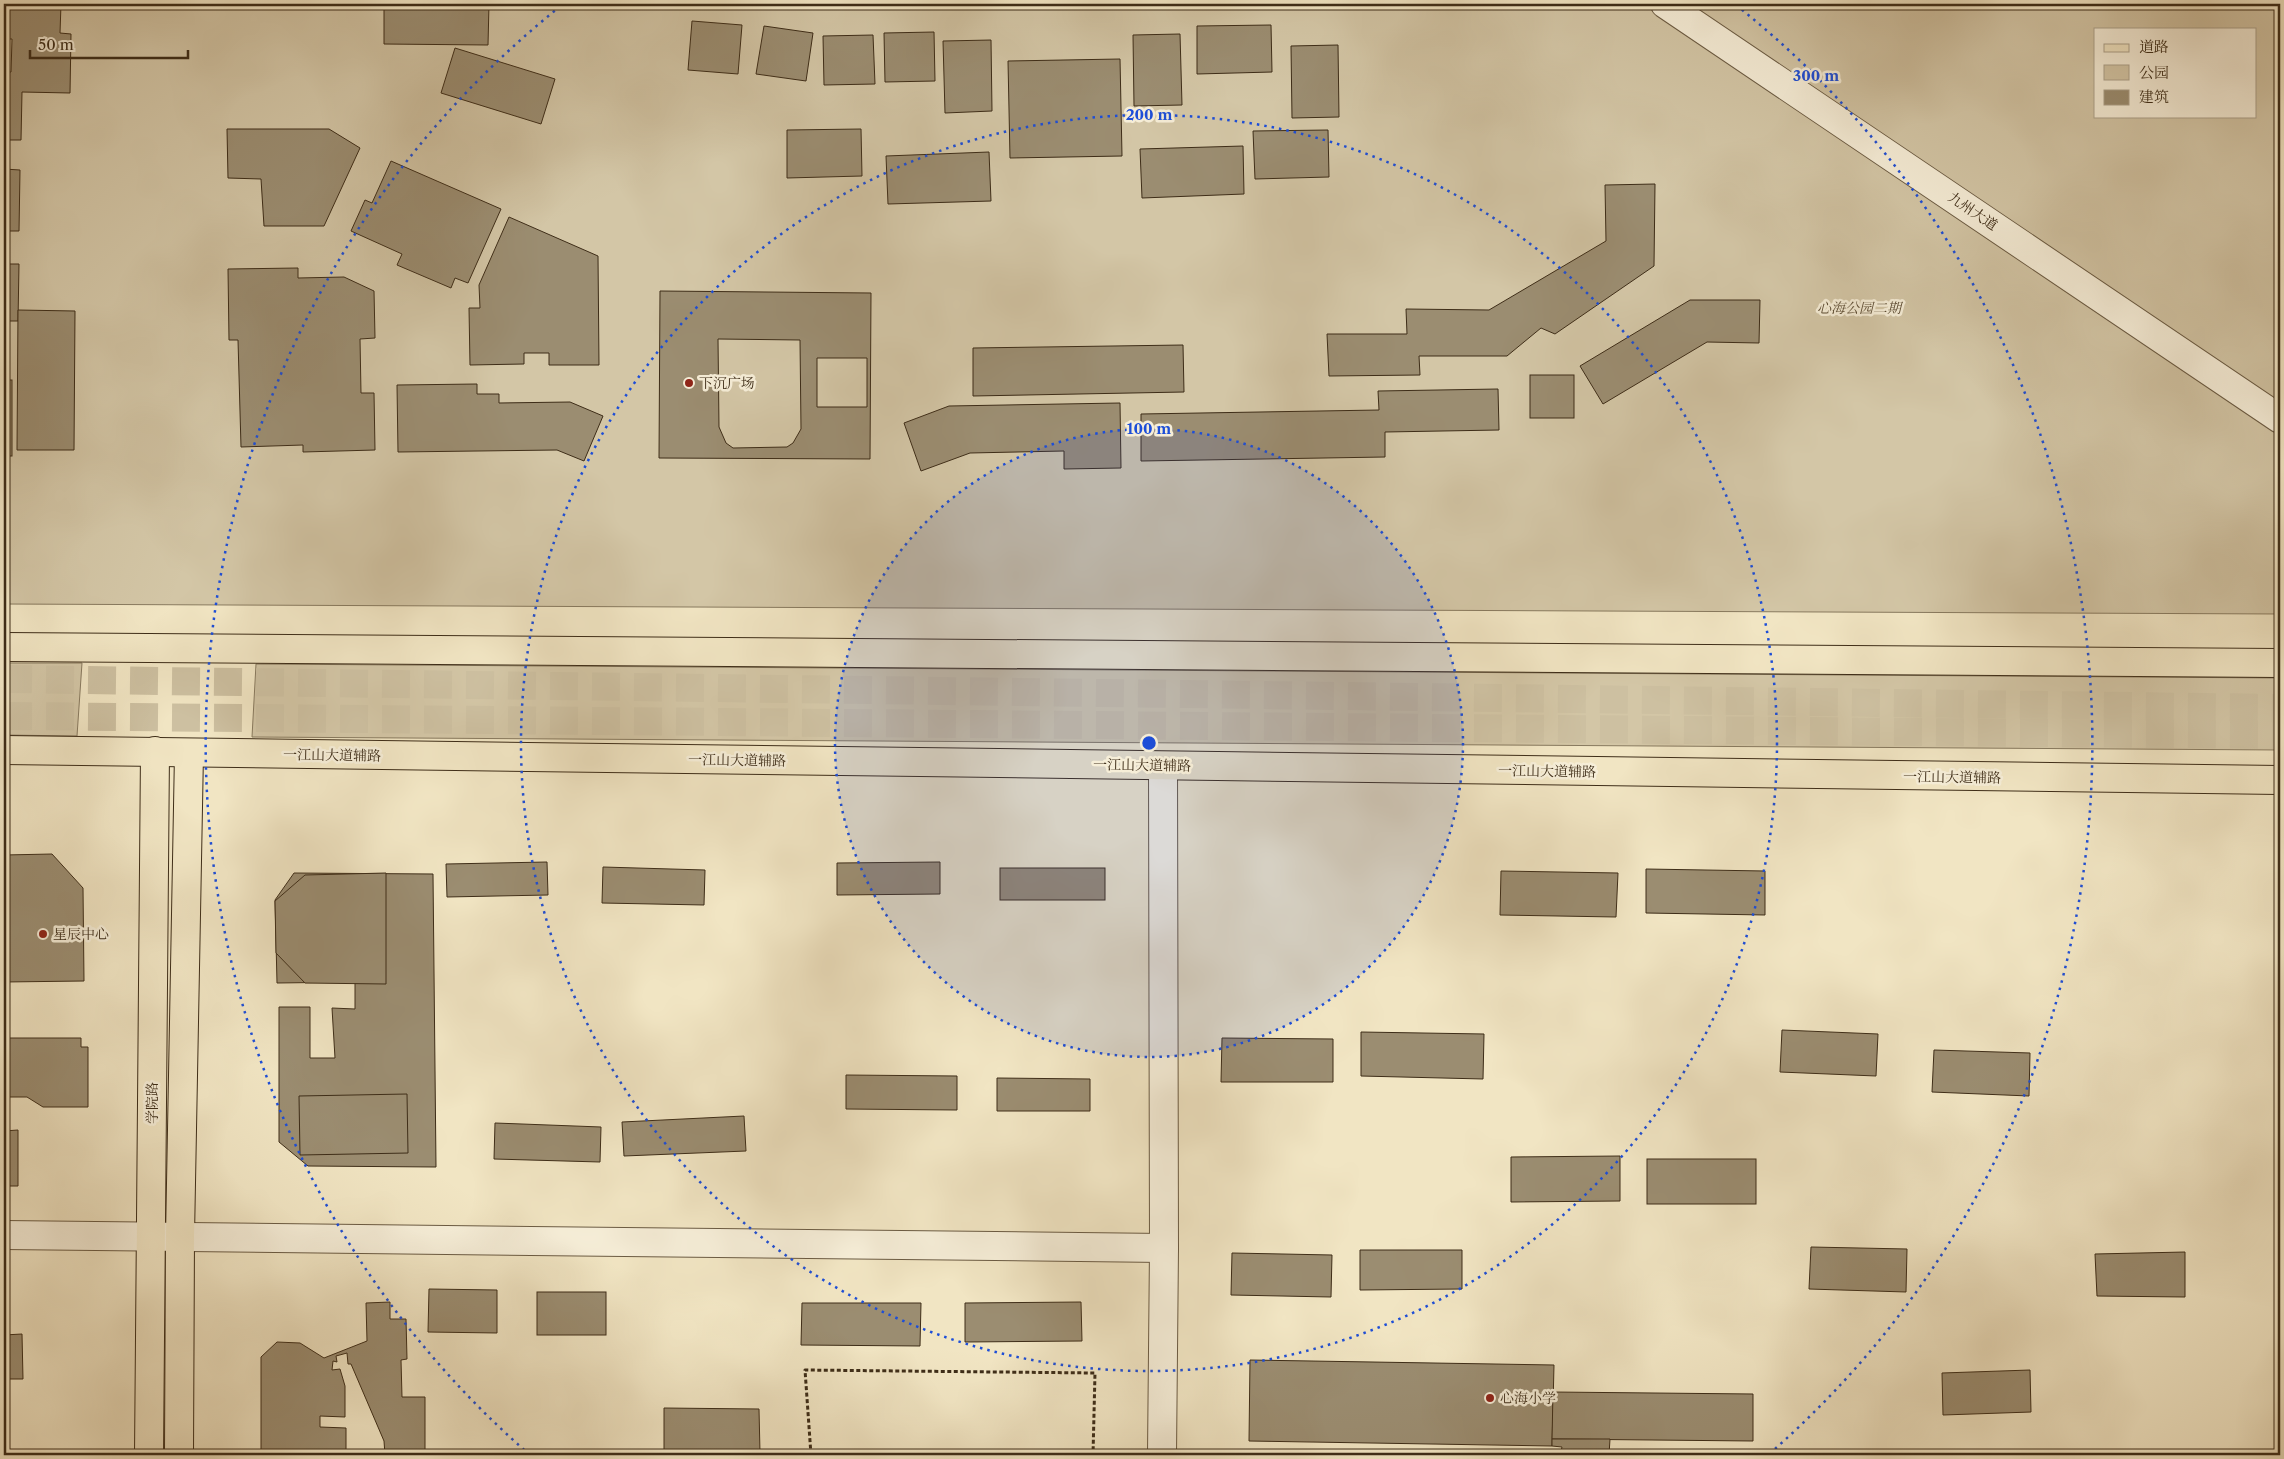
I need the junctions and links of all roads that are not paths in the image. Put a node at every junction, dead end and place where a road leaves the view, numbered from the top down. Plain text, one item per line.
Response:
1 (1665, 4) edge
2 (2280, 419) edge
3 (4, 647) edge
4 (2280, 663) edge
5 (4, 750) edge
6 (155, 751) junction
7 (190, 753) junction
8 (1163, 766) junction
9 (2031, 778) junction
10 (2280, 780) edge
11 (2280, 795) edge
12 (4, 1235) edge
13 (151, 1236) junction
14 (180, 1237) junction
15 (1164, 1248) junction
16 (149, 1455) edge
17 (179, 1455) edge
18 (1162, 1455) edge

1 - 2 street, 九州大道
3 - 4 main road
5 - 6 main road, 一江山大道辅路
6 - 7 main road, 一江山大道辅路
6 - 13 main road, 学院路
7 - 8 main road, 一江山大道辅路
7 - 14 main road
8 - 9 main road, 一江山大道辅路
8 - 15 street
9 - 10 main road, 一江山大道辅路
9 - 11 main road
12 - 13 street
13 - 14 street
13 - 16 main road, 学院路
14 - 15 street
14 - 17 main road
15 - 18 street

